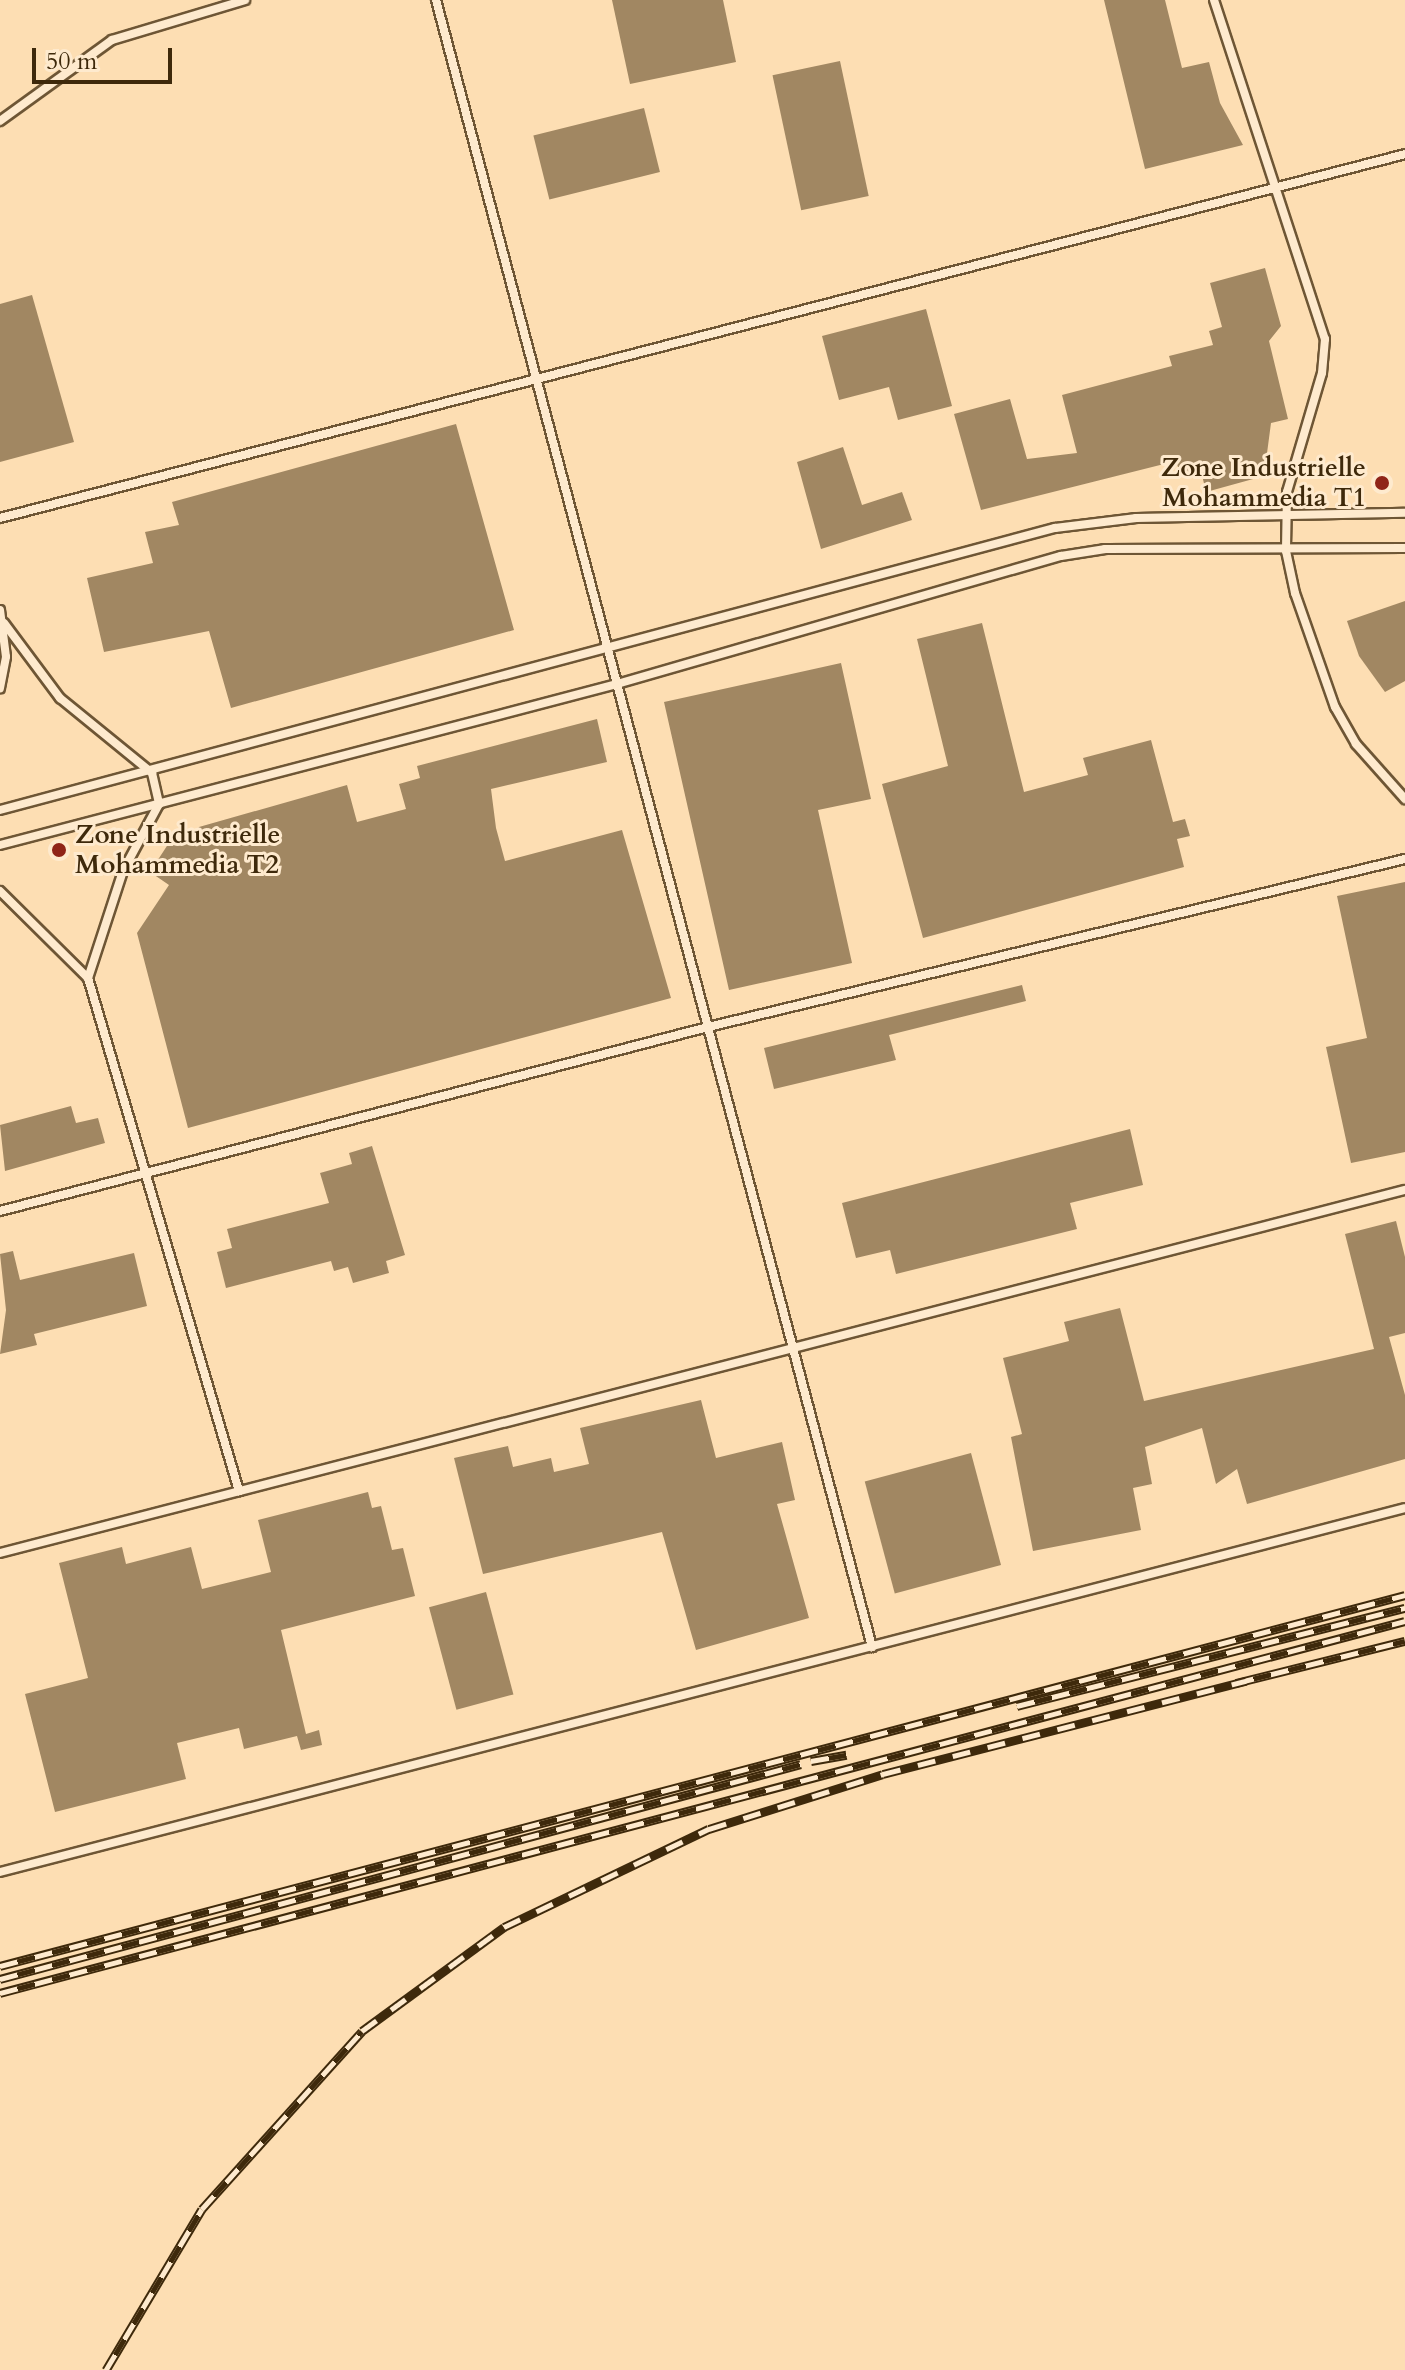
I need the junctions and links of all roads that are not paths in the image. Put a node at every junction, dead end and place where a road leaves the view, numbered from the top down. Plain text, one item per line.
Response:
1 (245, 0) edge
2 (436, 0) edge
3 (1214, 0) edge
4 (0, 121) edge
5 (1405, 154) edge
6 (1278, 189) junction
7 (538, 384) junction
8 (1405, 513) edge
9 (1285, 516) junction
10 (0, 518) edge
11 (1405, 548) edge
12 (1286, 551) junction
13 (0, 610) edge
14 (4, 623) junction
15 (606, 652) junction
16 (617, 684) junction
17 (0, 688) edge
18 (152, 773) junction
19 (1405, 799) edge
20 (159, 804) junction
21 (0, 810) edge
22 (0, 845) edge
23 (1405, 859) edge
24 (0, 891) edge
25 (88, 978) junction
26 (708, 1027) junction
27 (147, 1173) junction
28 (1405, 1190) edge
29 (0, 1211) edge
30 (793, 1348) junction
31 (239, 1491) junction
32 (1405, 1508) edge
33 (0, 1553) edge
34 (872, 1647) junction
35 (0, 1872) edge

1 - 4 lane
2 - 7 lane
3 - 6 lane
5 - 6 lane
6 - 7 lane
6 - 9 lane
7 - 10 lane
7 - 15 lane
8 - 9 lane
9 - 12 lane
9 - 15 lane
11 - 12 lane
12 - 16 lane
12 - 19 lane
13 - 14 lane
14 - 17 lane
14 - 18 lane
15 - 16 lane
15 - 18 lane
16 - 20 lane
16 - 26 lane
18 - 20 lane
18 - 21 lane
20 - 22 lane
20 - 25 lane
23 - 26 lane
24 - 25 lane
25 - 27 lane
26 - 27 lane
26 - 30 lane
27 - 29 lane
27 - 31 lane
28 - 30 lane
30 - 31 lane
30 - 34 lane
31 - 33 lane
32 - 34 lane
34 - 35 lane

